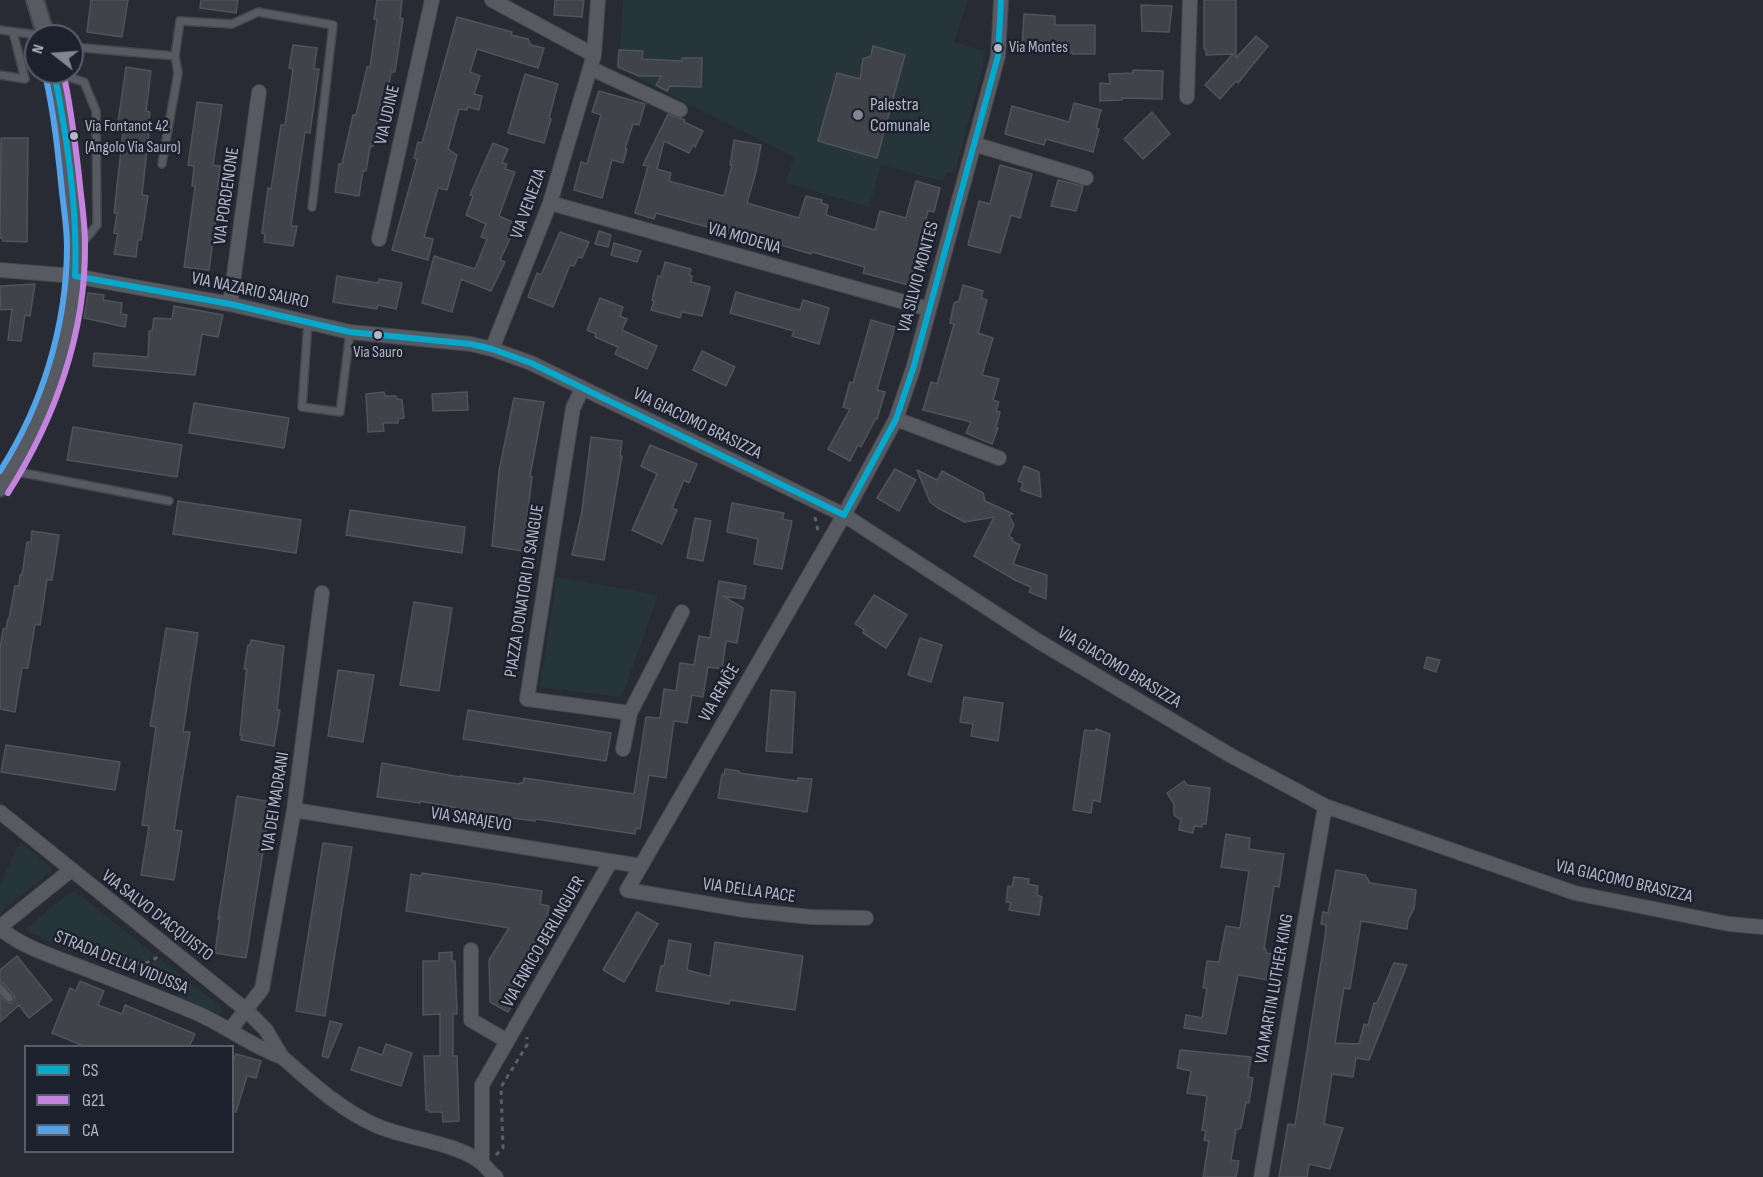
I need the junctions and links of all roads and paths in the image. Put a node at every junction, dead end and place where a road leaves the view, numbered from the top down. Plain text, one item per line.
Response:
1 (35, 0) edge
2 (432, 0) edge
3 (492, 0) edge
4 (598, 0) edge
5 (1001, 0) edge
6 (1190, 0) edge
7 (42, 24) edge
8 (0, 30) edge
9 (13, 32) junction
10 (24, 33) edge
11 (84, 48) edge
12 (175, 56) junction
13 (592, 61) junction
14 (0, 75) edge
15 (84, 82) edge
16 (57, 84) edge
17 (259, 92) dead end
18 (1187, 97) dead end
19 (680, 110) dead end
20 (974, 144) junction
21 (162, 164) dead end
22 (1086, 178) dead end
23 (550, 203) junction
24 (312, 207) dead end
25 (379, 239) dead end
26 (76, 250) junction
27 (0, 270) edge
28 (75, 276) junction
29 (230, 304) junction
30 (929, 309) junction
31 (308, 322) junction
32 (350, 332) junction
33 (492, 349) junction
34 (582, 389) junction
35 (896, 419) junction
36 (999, 458) dead end
37 (12, 470) junction
38 (0, 488) edge
39 (170, 501) dead end
40 (844, 515) junction
41 (322, 593) dead end
42 (682, 612) dead end
43 (630, 713) junction
44 (623, 749) dead end
45 (1325, 806) junction
46 (294, 810) junction
47 (0, 812) edge
48 (611, 861) junction
49 (641, 866) junction
50 (71, 870) junction
51 (627, 890) joint
52 (866, 918) dead end
53 (1763, 927) edge
54 (0, 928) edge
55 (471, 950) dead end
56 (160, 956) dead end
57 (58, 958) junction
58 (0, 988) edge
59 (9, 998) dead end
60 (246, 1010) junction
61 (230, 1030) junction
62 (527, 1035) dead end
63 (507, 1041) junction
64 (282, 1057) junction
65 (484, 1165) junction
66 (496, 1177) edge
67 (1261, 1177) edge

1 - 7 street
2 - 25 street, VIA UDINE
3 - 13 street
4 - 13 street, VIA VENEZIA
5 - 20 street, VIA SILVIO MONTES
6 - 18 street
8 - 9 lane
9 - 10 lane
9 - 14 lane
11 - 12 lane
12 - 21 lane
12 - 24 lane
13 - 19 street
13 - 23 street, VIA VENEZIA
15 - 26 lane
16 - 26 street
17 - 29 street, VIA PORDENONE
20 - 22 street
20 - 30 street, VIA SILVIO MONTES
23 - 30 street, VIA MODENA
23 - 33 street, VIA VENEZIA
26 - 28 street
27 - 28 street, VIA NAZARIO SAURO
28 - 29 street, VIA NAZARIO SAURO
28 - 37 street
29 - 31 street, VIA NAZARIO SAURO
30 - 35 street, VIA SILVIO MONTES
31 - 32 street, VIA NAZARIO SAURO
31 - 32 lane
32 - 33 street, VIA NAZARIO SAURO
33 - 34 street, VIA GIACOMO BRASIZZA
34 - 40 street, VIA GIACOMO BRASIZZA
34 - 43 street, PIAZZA DONATORI DI SANGUE
35 - 36 street
35 - 40 street, VIA SILVIO MONTES
37 - 38 street
37 - 39 lane
40 - 45 street, VIA GIACOMO BRASIZZA
40 - 49 street, VIA RENČE
41 - 46 street, VIA DEI MADRANI
42 - 43 street
43 - 44 street
45 - 53 street, VIA GIACOMO BRASIZZA
45 - 67 street, VIA MARTIN LUTHER KING
46 - 48 street, VIA SARAJEVO
46 - 60 street, VIA DEI MADRANI
47 - 50 street, VIA SALVO D'ACQUISTO
48 - 49 street, VIA SARAJEVO
48 - 63 street, VIA ENRICO BERLINGUER
49 - 51 street, VIA RENČE
50 - 54 street
50 - 60 street, VIA SALVO D'ACQUISTO
51 - 52 street, VIA DELLA PACE
54 - 57 street, STRADA DELLA VIDUSSA
55 - 63 street, VIA ENRICO BERLINGUER
56 - 57 path
57 - 61 street, STRADA DELLA VIDUSSA
58 - 59 lane
60 - 61 street
60 - 64 street, VIA SALVO D'ACQUISTO
61 - 64 street, STRADA DELLA VIDUSSA
62 - 65 path
63 - 65 street, VIA ENRICO BERLINGUER
64 - 65 street, STRADA DELLA VIDUSSA
65 - 66 street, STRADA DELLA VIDUSSA

